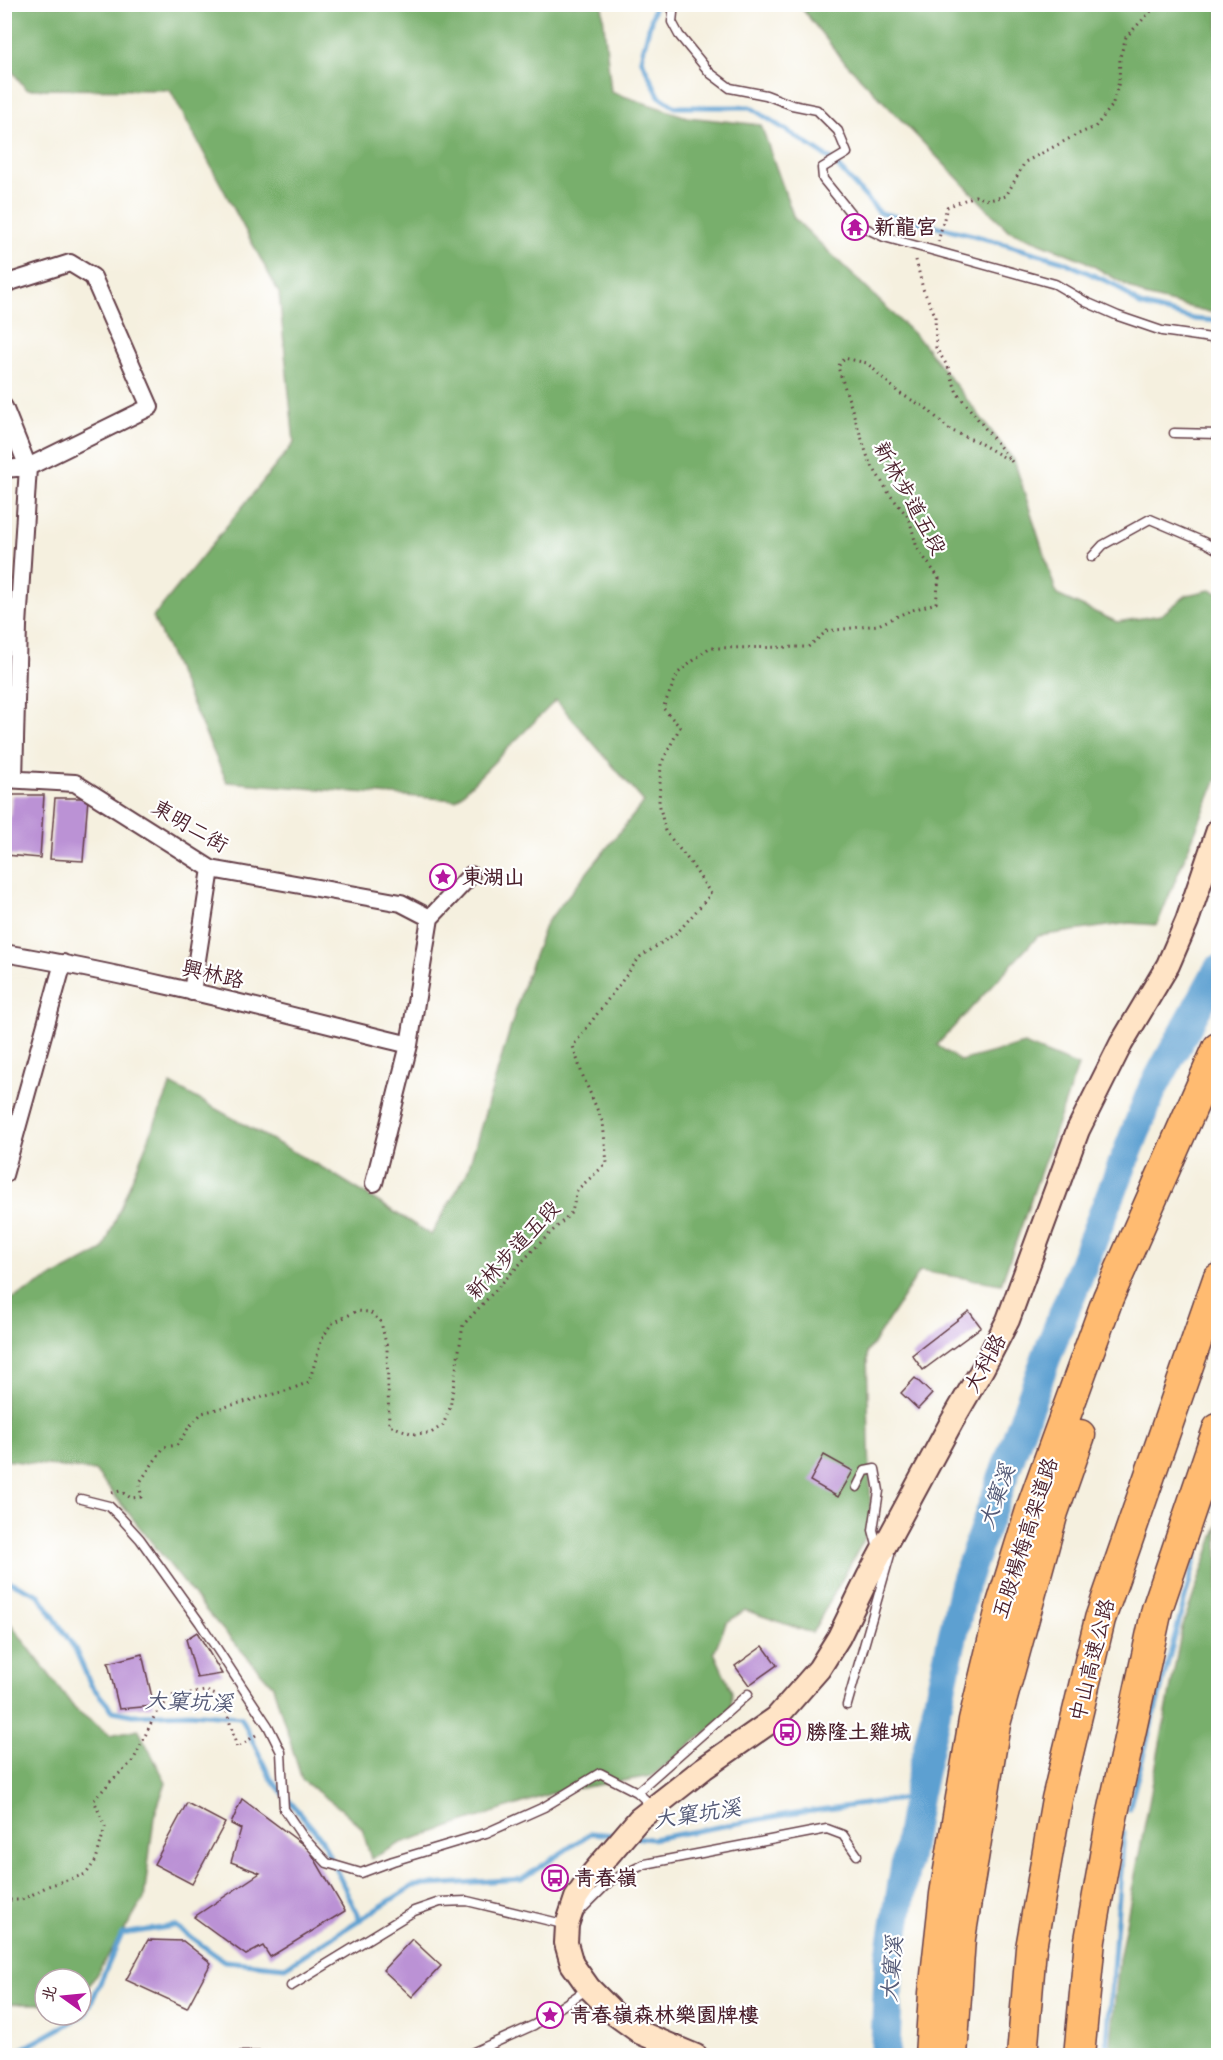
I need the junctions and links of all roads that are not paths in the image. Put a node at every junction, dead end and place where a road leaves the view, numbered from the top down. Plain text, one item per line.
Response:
1 (674, 4) edge
2 (4, 284) edge
3 (1218, 339) edge
4 (4, 407) edge
5 (1174, 433) dead end
6 (1218, 434) edge
7 (28, 467) junction
8 (4, 469) edge
9 (1218, 550) edge
10 (1092, 557) dead end
11 (11, 625) edge
12 (9, 779) edge
13 (1218, 830) edge
14 (211, 869) junction
15 (471, 874) dead end
16 (430, 918) junction
17 (4, 953) edge
18 (63, 963) junction
19 (192, 992) junction
20 (409, 1045) junction
21 (1218, 1048) edge
22 (1218, 1090) edge
23 (4, 1175) edge
24 (374, 1183) dead end
25 (1218, 1279) edge
26 (1218, 1429) edge
27 (856, 1487) dead end
28 (84, 1500) road end
29 (901, 1517) junction
30 (880, 1556) junction
31 (748, 1694) dead end
32 (848, 1705) dead end
33 (643, 1806) junction
34 (857, 1855) dead end
35 (567, 1925) junction
36 (291, 1986) dead end
37 (589, 1988) junction
38 (241, 2055) edge
39 (293, 2055) edge
40 (465, 2055) edge
41 (696, 2055) edge
42 (930, 2055) edge
43 (952, 2055) edge
44 (1022, 2055) edge
45 (1079, 2055) edge

1 - 3 lane
2 - 7 street
4 - 7 street
5 - 6 lane
7 - 8 street
7 - 11 street
9 - 10 lane
11 - 12 street
12 - 14 street, 東明二街
13 - 29 street, 大科路
14 - 16 street, 東明二街
14 - 19 street
15 - 16 street
16 - 20 street
17 - 18 street, 興林路
18 - 19 street, 興林路
18 - 23 street
19 - 20 street, 興林路
20 - 24 street
21 - 42 highway, 五股楊梅高架道路
22 - 43 highway, 五股楊梅高架道路
25 - 44 highway, 中山高速公路
26 - 45 highway
27 - 30 lane
28 - 33 lane
29 - 30 street, 大科路
29 - 32 lane
30 - 33 street, 大科路
31 - 33 lane
33 - 35 street, 大科路
34 - 35 lane
35 - 36 lane
35 - 37 street
37 - 40 lane
37 - 41 street
38 - 39 lane

